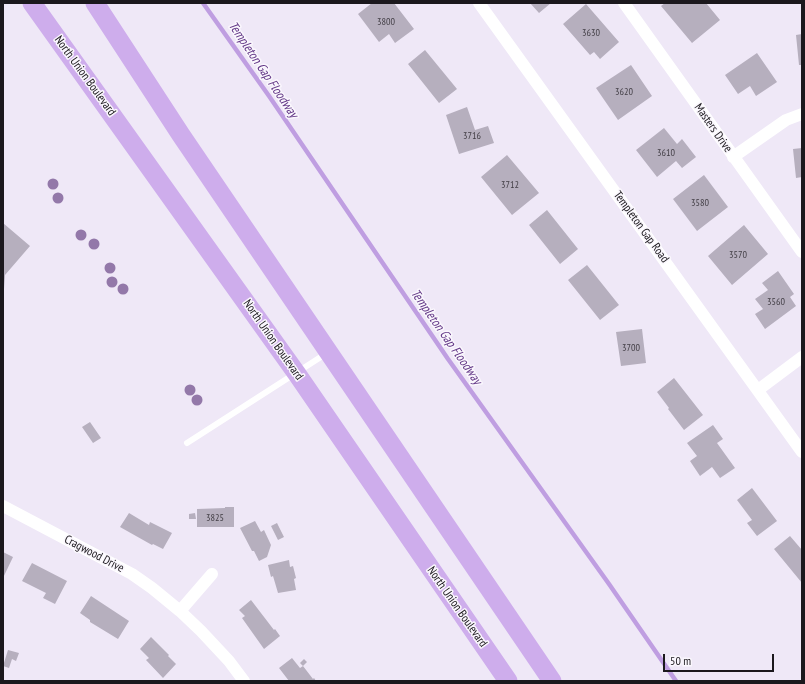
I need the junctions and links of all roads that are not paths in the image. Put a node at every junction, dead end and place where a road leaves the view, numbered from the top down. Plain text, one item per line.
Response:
1 (32, 3) edge
2 (95, 3) edge
3 (479, 3) edge
4 (624, 3) edge
5 (802, 114) edge
6 (733, 157) junction
7 (802, 252) edge
8 (329, 352) junction
9 (802, 357) edge
10 (297, 374) junction
11 (758, 390) junction
12 (187, 443) dead end
13 (802, 452) edge
14 (3, 506) edge
15 (212, 574) dead end
16 (180, 611) junction
17 (244, 681) edge
18 (508, 681) edge
19 (552, 681) edge

1 - 10 main road, North Union Boulevard
2 - 8 main road
3 - 11 street, Templeton Gap Road
4 - 6 street, Masters Drive
5 - 6 street
6 - 7 street, Masters Drive
8 - 10 lane
8 - 19 main road
9 - 11 street
10 - 12 lane
10 - 18 main road, North Union Boulevard
11 - 13 street, Templeton Gap Road
14 - 16 street, Cragwood Drive
15 - 16 street
16 - 17 street, Cragwood Drive

